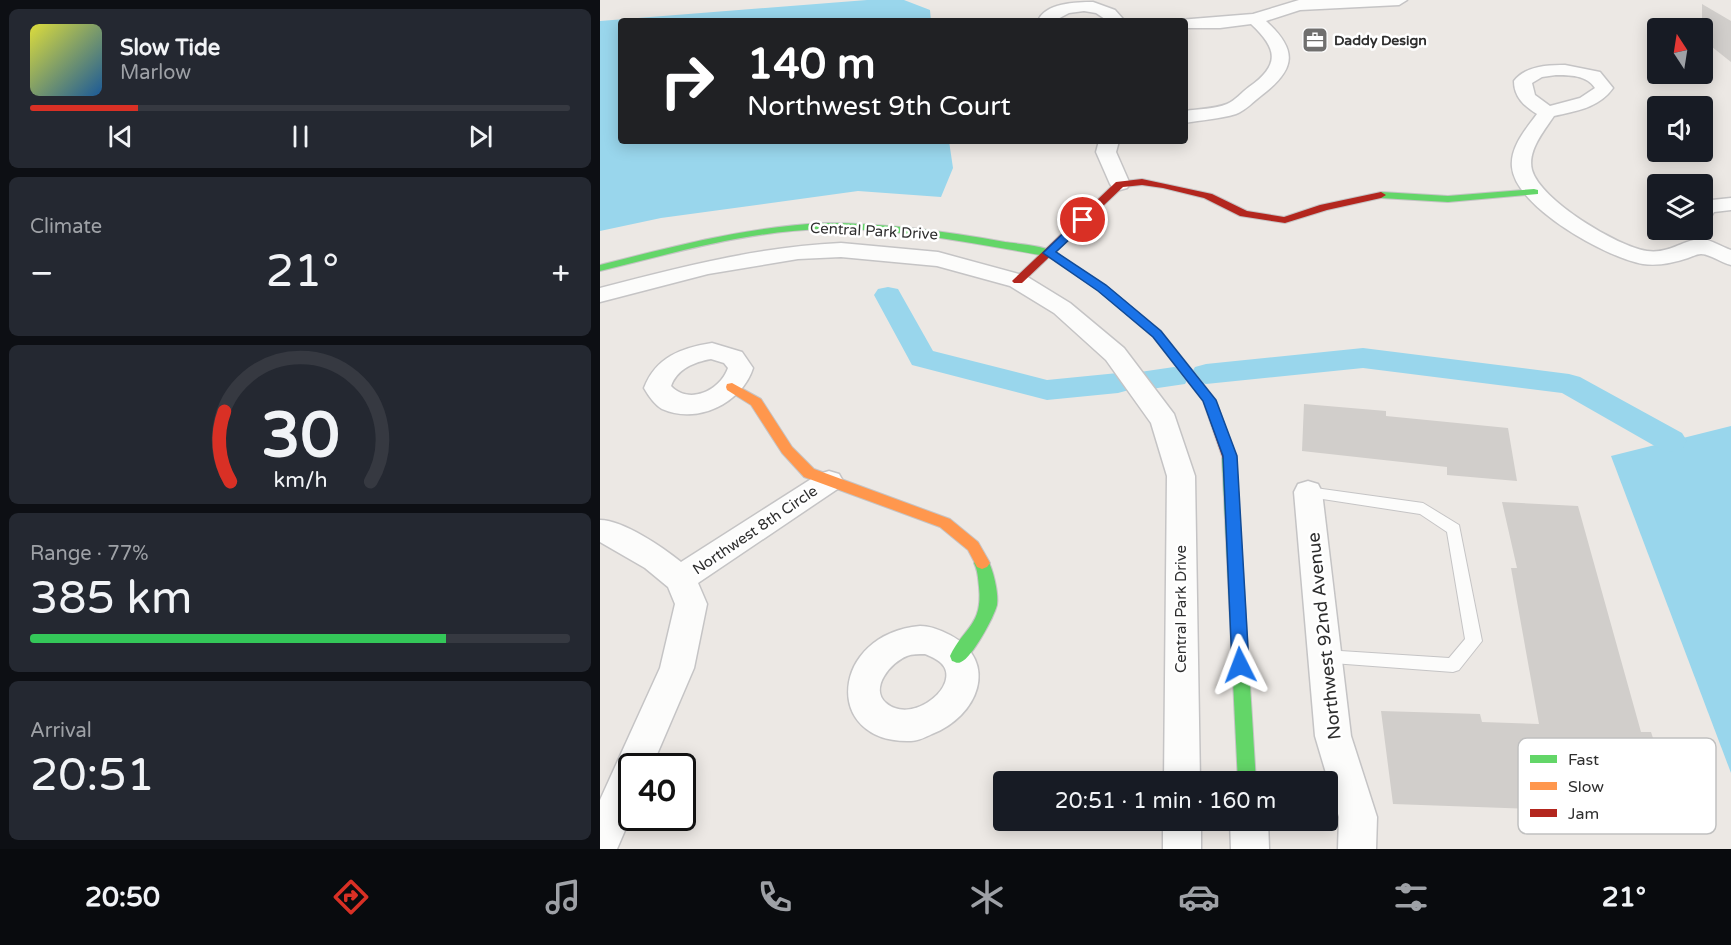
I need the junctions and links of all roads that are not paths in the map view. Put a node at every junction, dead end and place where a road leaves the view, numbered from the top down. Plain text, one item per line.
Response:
1 (1399, 0) edge
2 (1047, 18) edge
3 (1114, 18) edge
4 (1255, 19) junction
5 (1188, 23) edge
6 (1546, 112) dead end
7 (1188, 116) edge
8 (1108, 144) edge
9 (1120, 184) junction
10 (1534, 192) junction
11 (1731, 204) edge
12 (1713, 206) edge
13 (1697, 240) edge
14 (1701, 240) edge
15 (1048, 253) junction
16 (1731, 258) edge
17 (600, 268) edge
18 (1018, 281) junction
19 (600, 295) edge
20 (732, 387) dead end
21 (829, 481) junction
22 (1308, 492) joint
23 (600, 531) edge
24 (680, 579) junction
25 (958, 656) dead end
26 (1325, 657) junction
27 (640, 753) edge
28 (1182, 771) edge
29 (1245, 771) edge
30 (618, 802) edge
31 (1182, 831) edge
32 (1249, 831) edge
33 (600, 843) edge
34 (1182, 849) edge
35 (1250, 849) edge
36 (1357, 849) edge

1 - 4 street
2 - 3 street
4 - 5 street
4 - 7 street
6 - 10 street
8 - 9 street
9 - 10 street
9 - 15 street
10 - 13 street
11 - 12 street
14 - 16 street
15 - 17 street, Central Park Drive
15 - 18 street
15 - 29 street, Central Park Drive
18 - 19 street, Central Park Drive
18 - 28 street, Central Park Drive
20 - 21 street, Northwest 8th Circle
21 - 24 street, Northwest 8th Circle
21 - 25 street, Northwest 8th Circle
22 - 26 street, Northwest 92nd Avenue
22 - 26 lane
23 - 24 street, Northwest 8th Circle
24 - 27 street, Northwest 8th Circle
26 - 36 street, Northwest 92nd Avenue
30 - 33 street
31 - 34 street
32 - 35 street

